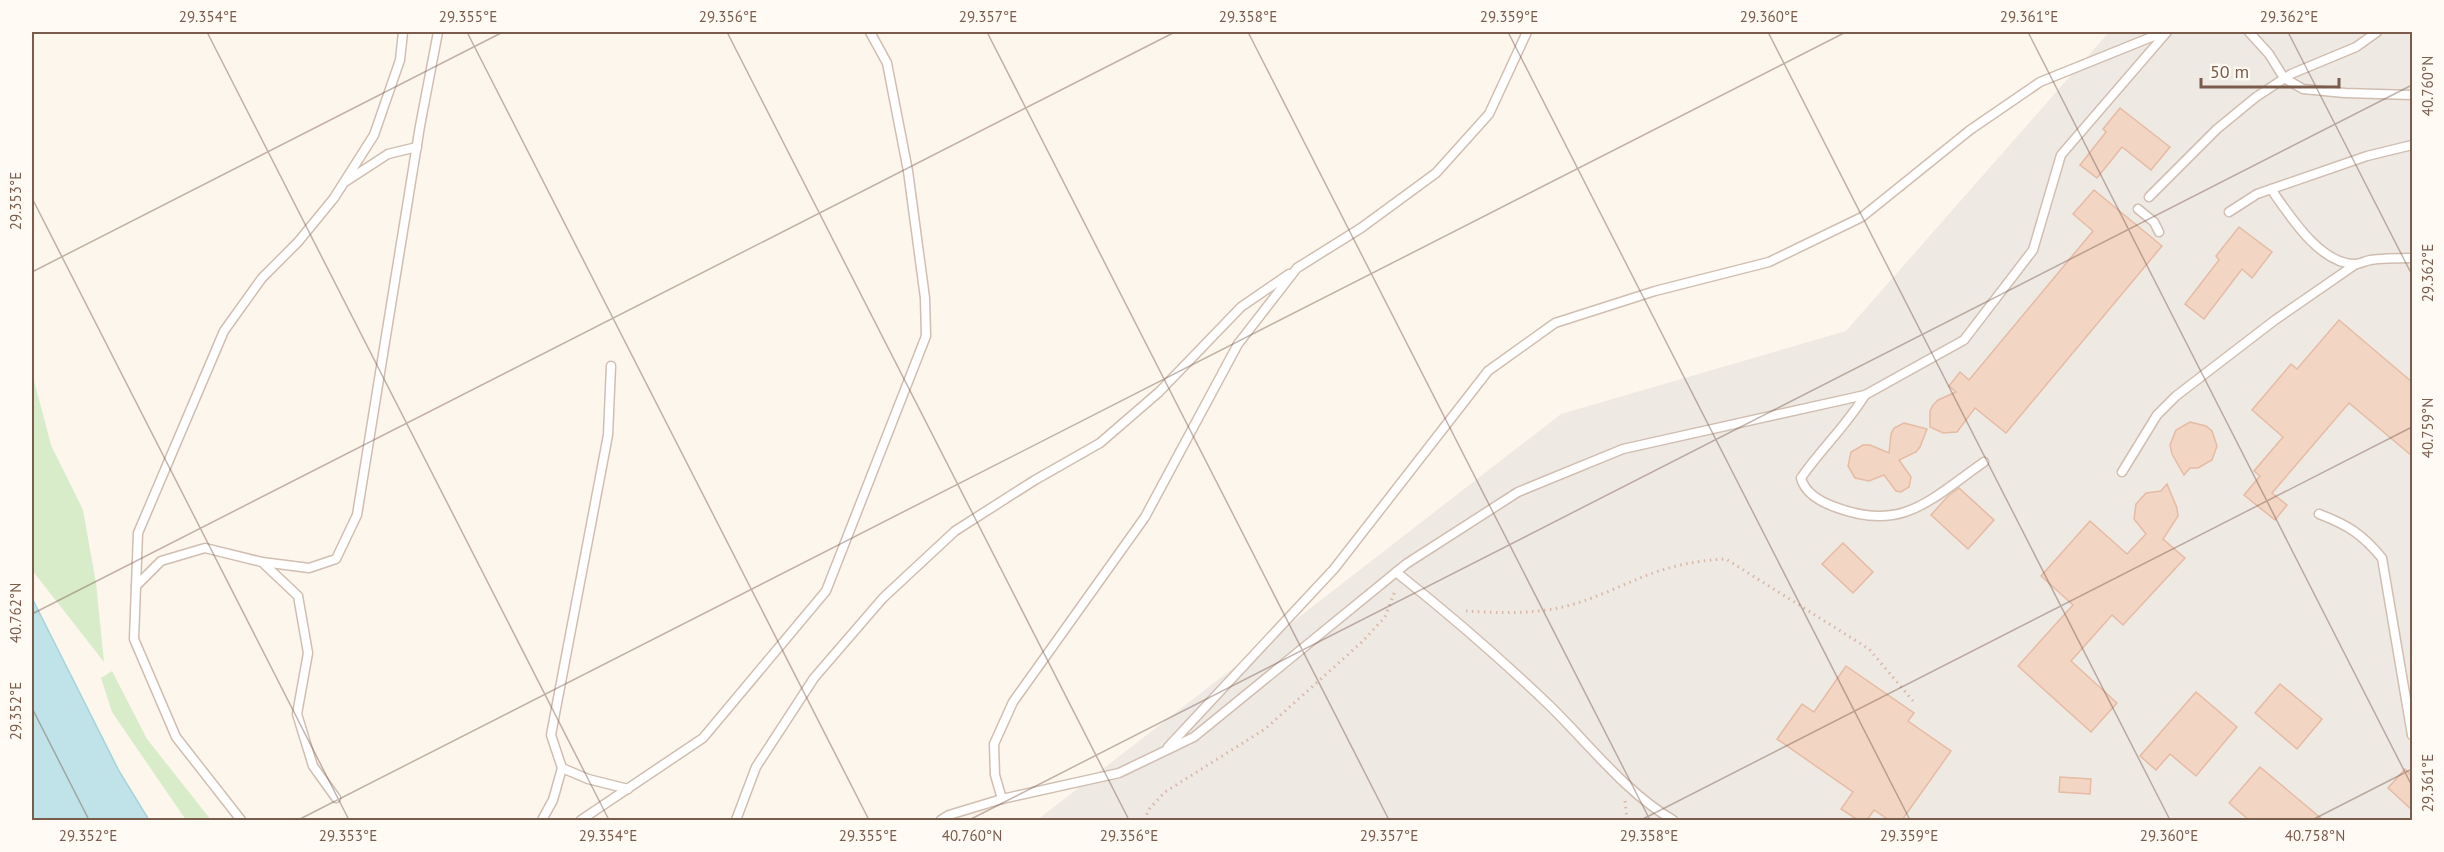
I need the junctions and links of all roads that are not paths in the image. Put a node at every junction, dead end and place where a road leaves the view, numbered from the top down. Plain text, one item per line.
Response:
1 (404, 32) edge
2 (438, 32) edge
3 (870, 32) edge
4 (1527, 32) edge
5 (2165, 32) edge
6 (2249, 32) edge
7 (2377, 32) edge
8 (2284, 78) junction
9 (2412, 95) edge
10 (2412, 145) edge
11 (417, 147) junction
12 (342, 184) junction
13 (2271, 189) junction
14 (2149, 197) dead end
15 (2138, 209) dead end
16 (2229, 212) dead end
17 (2159, 232) dead end
18 (2412, 258) edge
19 (2356, 264) junction
20 (1297, 268) junction
21 (611, 366) dead end
22 (1864, 395) junction
23 (1984, 462) dead end
24 (2122, 472) dead end
25 (2319, 514) dead end
26 (262, 562) junction
27 (1396, 572) junction
28 (136, 586) junction
29 (2412, 735) edge
30 (1163, 752) junction
31 (562, 768) junction
32 (628, 789) junction
33 (336, 798) dead end
34 (1002, 799) junction
35 (241, 820) edge
36 (542, 820) edge
37 (581, 820) edge
38 (736, 820) edge
39 (941, 820) edge
40 (1673, 820) edge

1 - 12 lane
2 - 11 lane
3 - 32 lane
4 - 20 lane
5 - 22 lane
5 - 30 lane
6 - 8 lane
7 - 8 lane
8 - 9 lane
8 - 14 lane
10 - 13 lane
11 - 12 lane
11 - 26 lane
12 - 28 lane
13 - 16 lane
13 - 19 lane
15 - 17 lane
18 - 19 lane
19 - 24 lane
20 - 34 lane
20 - 38 lane
21 - 31 lane
22 - 23 lane
22 - 27 lane
25 - 29 lane
26 - 28 lane
26 - 33 lane
27 - 30 lane
27 - 40 lane
28 - 35 lane
30 - 34 lane
31 - 32 lane
31 - 36 lane
32 - 37 lane
34 - 39 lane

